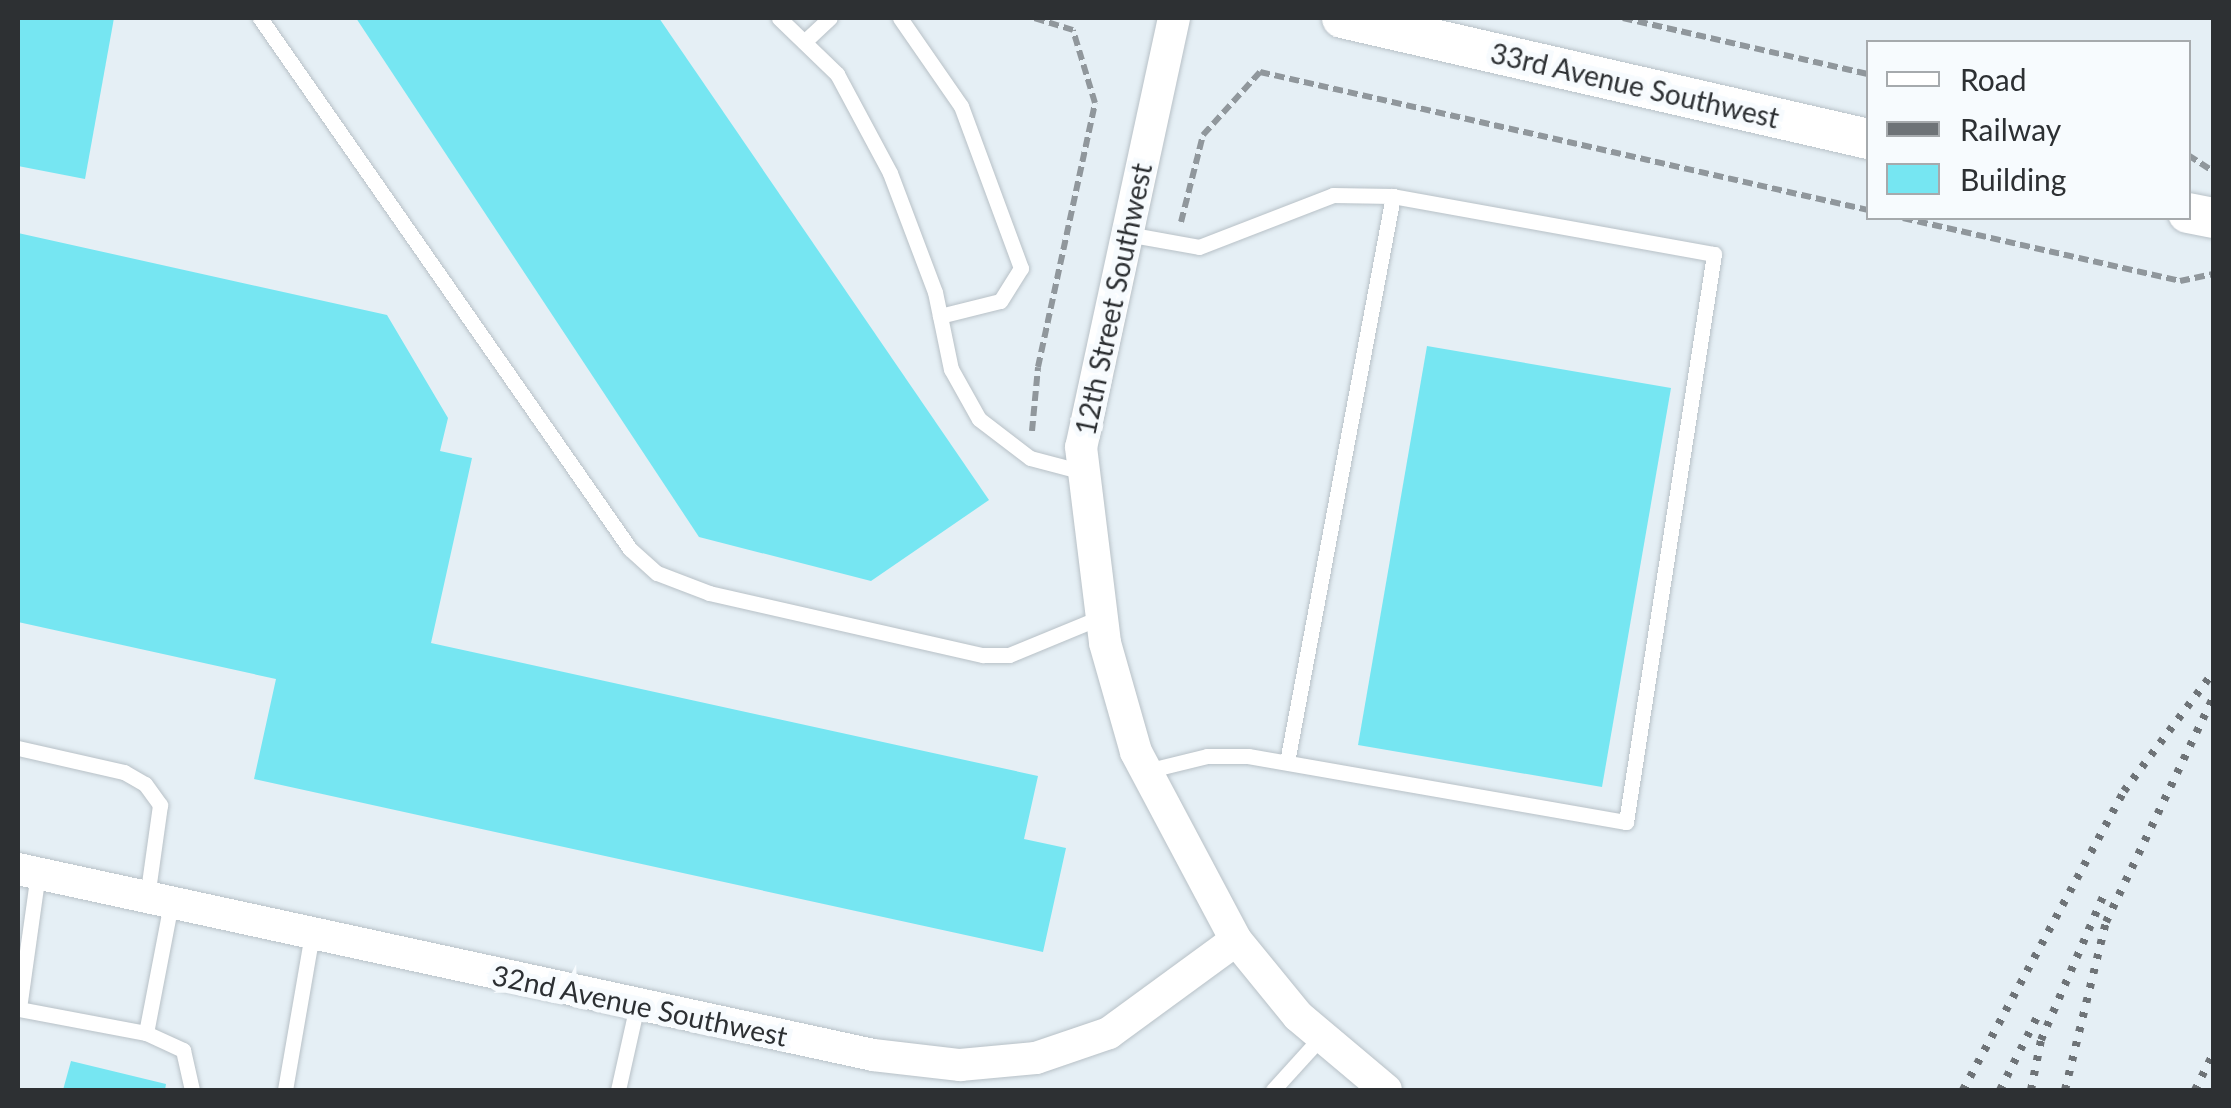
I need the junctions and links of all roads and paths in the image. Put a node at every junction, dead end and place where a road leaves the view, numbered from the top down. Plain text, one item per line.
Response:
1 (260, 18) edge
2 (778, 18) edge
3 (830, 18) edge
4 (900, 18) edge
5 (1034, 18) edge
6 (1174, 18) edge
7 (1342, 18) edge
8 (1623, 18) edge
9 (804, 42) junction
10 (1866, 74) edge
11 (1866, 139) edge
12 (2191, 157) edge
13 (2214, 172) edge
14 (1392, 196) junction
15 (1866, 210) edge
16 (1912, 220) edge
17 (1127, 234) junction
18 (1175, 245) junction
19 (2214, 274) edge
20 (940, 316) junction
21 (1030, 458) junction
22 (1084, 472) junction
23 (1101, 617) junction
24 (18, 748) edge
25 (1287, 762) junction
26 (1146, 771) junction
27 (28, 871) edge
28 (159, 900) junction
29 (312, 933) junction
30 (1236, 940) junction
31 (637, 1006) junction
32 (19, 1010) edge
33 (18, 1019) edge
34 (146, 1032) junction
35 (1322, 1036) junction
36 (1278, 1087) edge
37 (192, 1090) edge
38 (285, 1090) edge
39 (618, 1090) edge
40 (1386, 1090) edge

1 - 23 lane
2 - 9 lane
3 - 9 lane
4 - 20 lane
5 - 21 path
6 - 17 street, 12th Street Southwest
7 - 11 street, 33rd Avenue Southwest
8 - 10 path
9 - 20 lane
12 - 13 path
14 - 18 lane
14 - 25 lane
14 - 25 lane
15 - 18 path
16 - 19 path
17 - 18 lane
17 - 22 street, 12th Street Southwest
20 - 21 lane
21 - 22 lane
22 - 23 street, 12th Street Southwest
23 - 26 street, 12th Street Southwest
24 - 28 lane
25 - 26 lane
26 - 30 street, 12th Street Southwest
27 - 28 street, 32nd Avenue Southwest
27 - 32 lane
28 - 29 street, 32nd Avenue Southwest
28 - 34 lane
29 - 31 street, 32nd Avenue Southwest
29 - 38 lane
30 - 31 street, 32nd Avenue Southwest
30 - 35 street, 12th Street Southwest
31 - 39 lane
32 - 33 lane
32 - 34 lane
34 - 37 lane
35 - 36 lane
35 - 40 street, 12th Street Southwest

